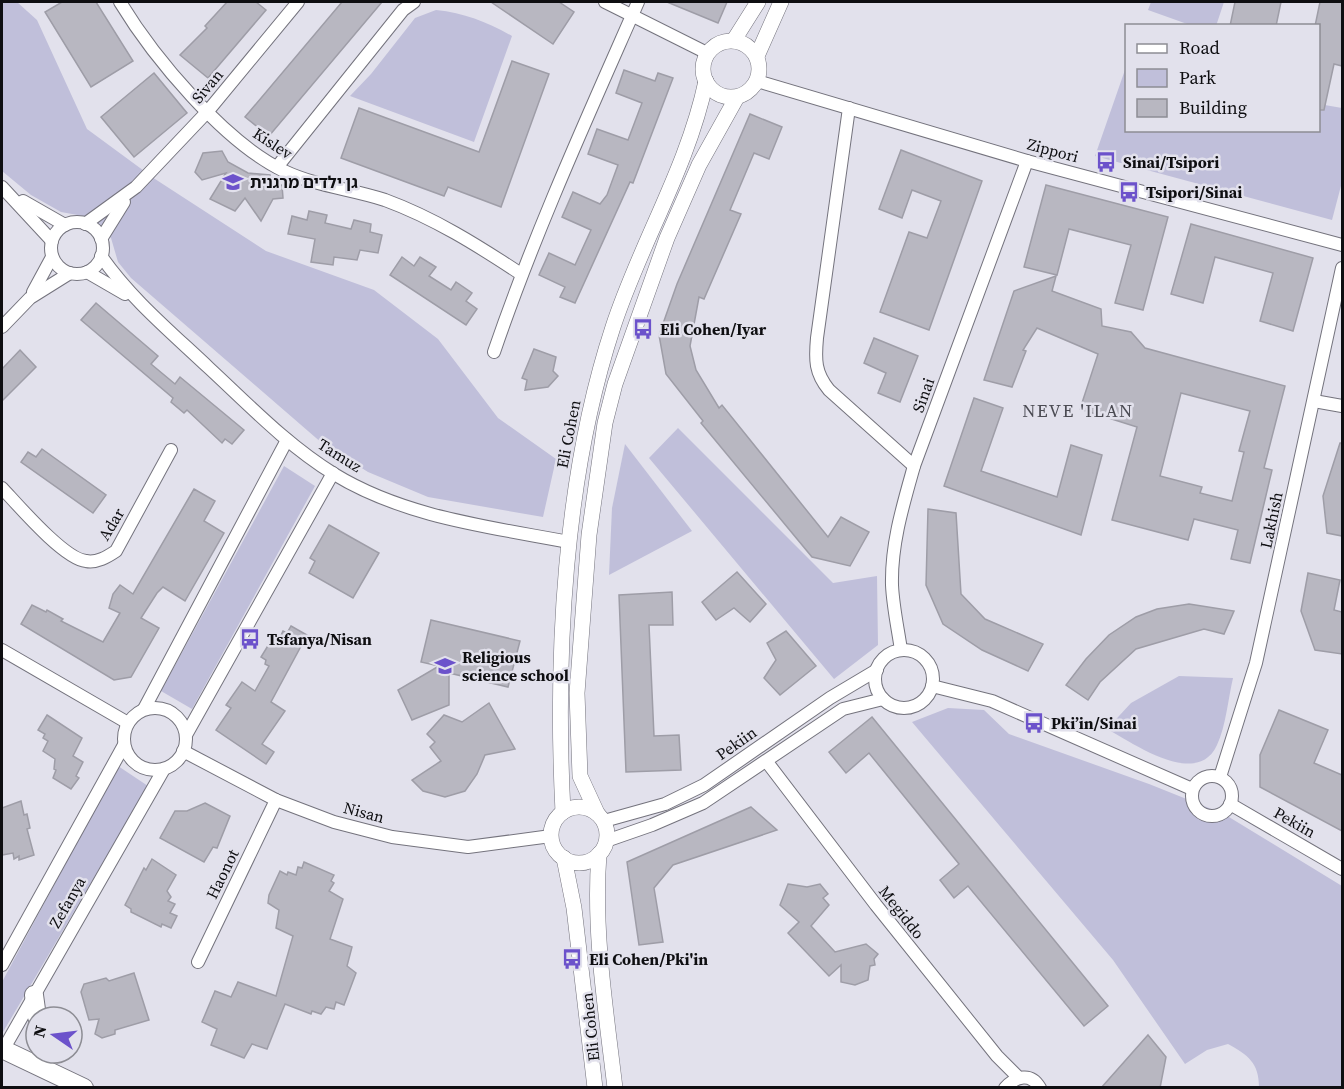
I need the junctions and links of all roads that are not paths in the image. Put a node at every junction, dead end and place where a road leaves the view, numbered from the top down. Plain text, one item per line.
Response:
1 (120, 2) edge
2 (298, 2) edge
3 (414, 2) edge
4 (605, 2) edge
5 (638, 2) edge
6 (758, 2) edge
7 (781, 2) edge
8 (631, 16) junction
9 (734, 40) junction
10 (707, 53) junction
11 (757, 56) junction
12 (706, 81) junction
13 (757, 81) junction
14 (737, 97) junction
15 (849, 108) junction
16 (208, 111) junction
17 (1027, 161) junction
18 (277, 167) junction
19 (136, 187) junction
20 (3, 188) edge
21 (85, 224) junction
22 (65, 225) junction
23 (101, 239) junction
24 (52, 241) junction
25 (1342, 245) edge
26 (101, 256) junction
27 (52, 257) junction
28 (1342, 268) edge
29 (87, 272) junction
30 (70, 273) junction
31 (521, 274) junction
32 (23, 305) junction
33 (142, 306) junction
34 (2, 327) edge
35 (494, 352) dead end
36 (1314, 401) junction
37 (1342, 406) edge
38 (287, 440) junction
39 (171, 450) dead end
40 (914, 466) junction
41 (333, 474) junction
42 (2, 488) edge
43 (569, 542) junction
44 (2, 650) edge
45 (901, 650) junction
46 (877, 670) junction
47 (932, 686) junction
48 (883, 699) junction
49 (144, 709) junction
50 (128, 723) junction
51 (186, 735) junction
52 (124, 745) junction
53 (183, 751) junction
54 (767, 762) junction
55 (164, 769) junction
56 (1220, 777) junction
57 (1192, 789) junction
58 (276, 800) junction
59 (1230, 804) junction
60 (563, 812) junction
61 (600, 817) junction
62 (551, 836) junction
63 (603, 848) junction
64 (564, 858) junction
65 (1342, 869) edge
66 (198, 962) dead end
67 (2, 964) edge
68 (34, 995) junction
69 (35, 1005) edge
70 (2, 1051) edge
71 (24, 1056) edge
72 (49, 1065) edge
73 (1018, 1077) junction
74 (84, 1088) edge
75 (595, 1088) edge
76 (615, 1088) edge
77 (1005, 1088) edge
78 (1040, 1088) edge

1 - 16 street, Kislev
2 - 16 street, Sivan
3 - 18 street
4 - 8 street
5 - 8 street
6 - 9 street
7 - 11 street
8 - 10 street
8 - 31 street
9 - 10 street
9 - 11 street
10 - 12 street
11 - 13 street
12 - 14 street
12 - 43 street, Eli Cohen
13 - 14 street
13 - 15 street, Zippori
14 - 61 street
15 - 17 street, Zippori
15 - 40 street
16 - 18 street, Kislev
16 - 19 street, Sivan
17 - 25 street, Zippori
17 - 40 street, Sinai
18 - 31 street, Kislev
19 - 21 street, Sivan
19 - 23 street, Sivan
20 - 22 street
20 - 24 street
21 - 22 street
21 - 23 street
22 - 24 street
23 - 26 street
24 - 27 street
26 - 29 street
26 - 33 street, Tamuz
27 - 30 street
27 - 32 street
28 - 36 street, Lakhish
29 - 30 street
29 - 33 street, Tamuz
30 - 32 street
31 - 35 street
32 - 34 street
33 - 38 street, Tamuz
36 - 37 street
36 - 56 street, Lakhish
38 - 41 street, Tamuz
38 - 49 street
39 - 42 street, Adar
40 - 45 street, Sinai
41 - 43 street, Tamuz
41 - 51 street
43 - 60 street, Eli Cohen
44 - 50 street
45 - 46 street
45 - 47 street
46 - 48 street
46 - 61 street, Pekiin
47 - 48 street
47 - 57 street
48 - 54 street, Pekiin
49 - 50 street
49 - 51 street
50 - 52 street
51 - 53 street
52 - 55 street
52 - 67 street, Zefanya
53 - 55 street
53 - 58 street, Nisan
54 - 63 street, Pekiin
54 - 73 street, Megiddo
55 - 68 street, Zefanya
56 - 57 street
56 - 59 street
57 - 59 street
58 - 62 street, Nisan
58 - 66 street, Haonot
59 - 65 street, Pekiin
60 - 61 street
60 - 62 street
61 - 63 street
62 - 64 street
63 - 64 street
63 - 76 street, Eli Cohen
64 - 75 street, Eli Cohen
68 - 69 main road
68 - 70 street, Zefanya
70 - 71 main road
72 - 74 main road
73 - 77 street
73 - 78 street, Megiddo

